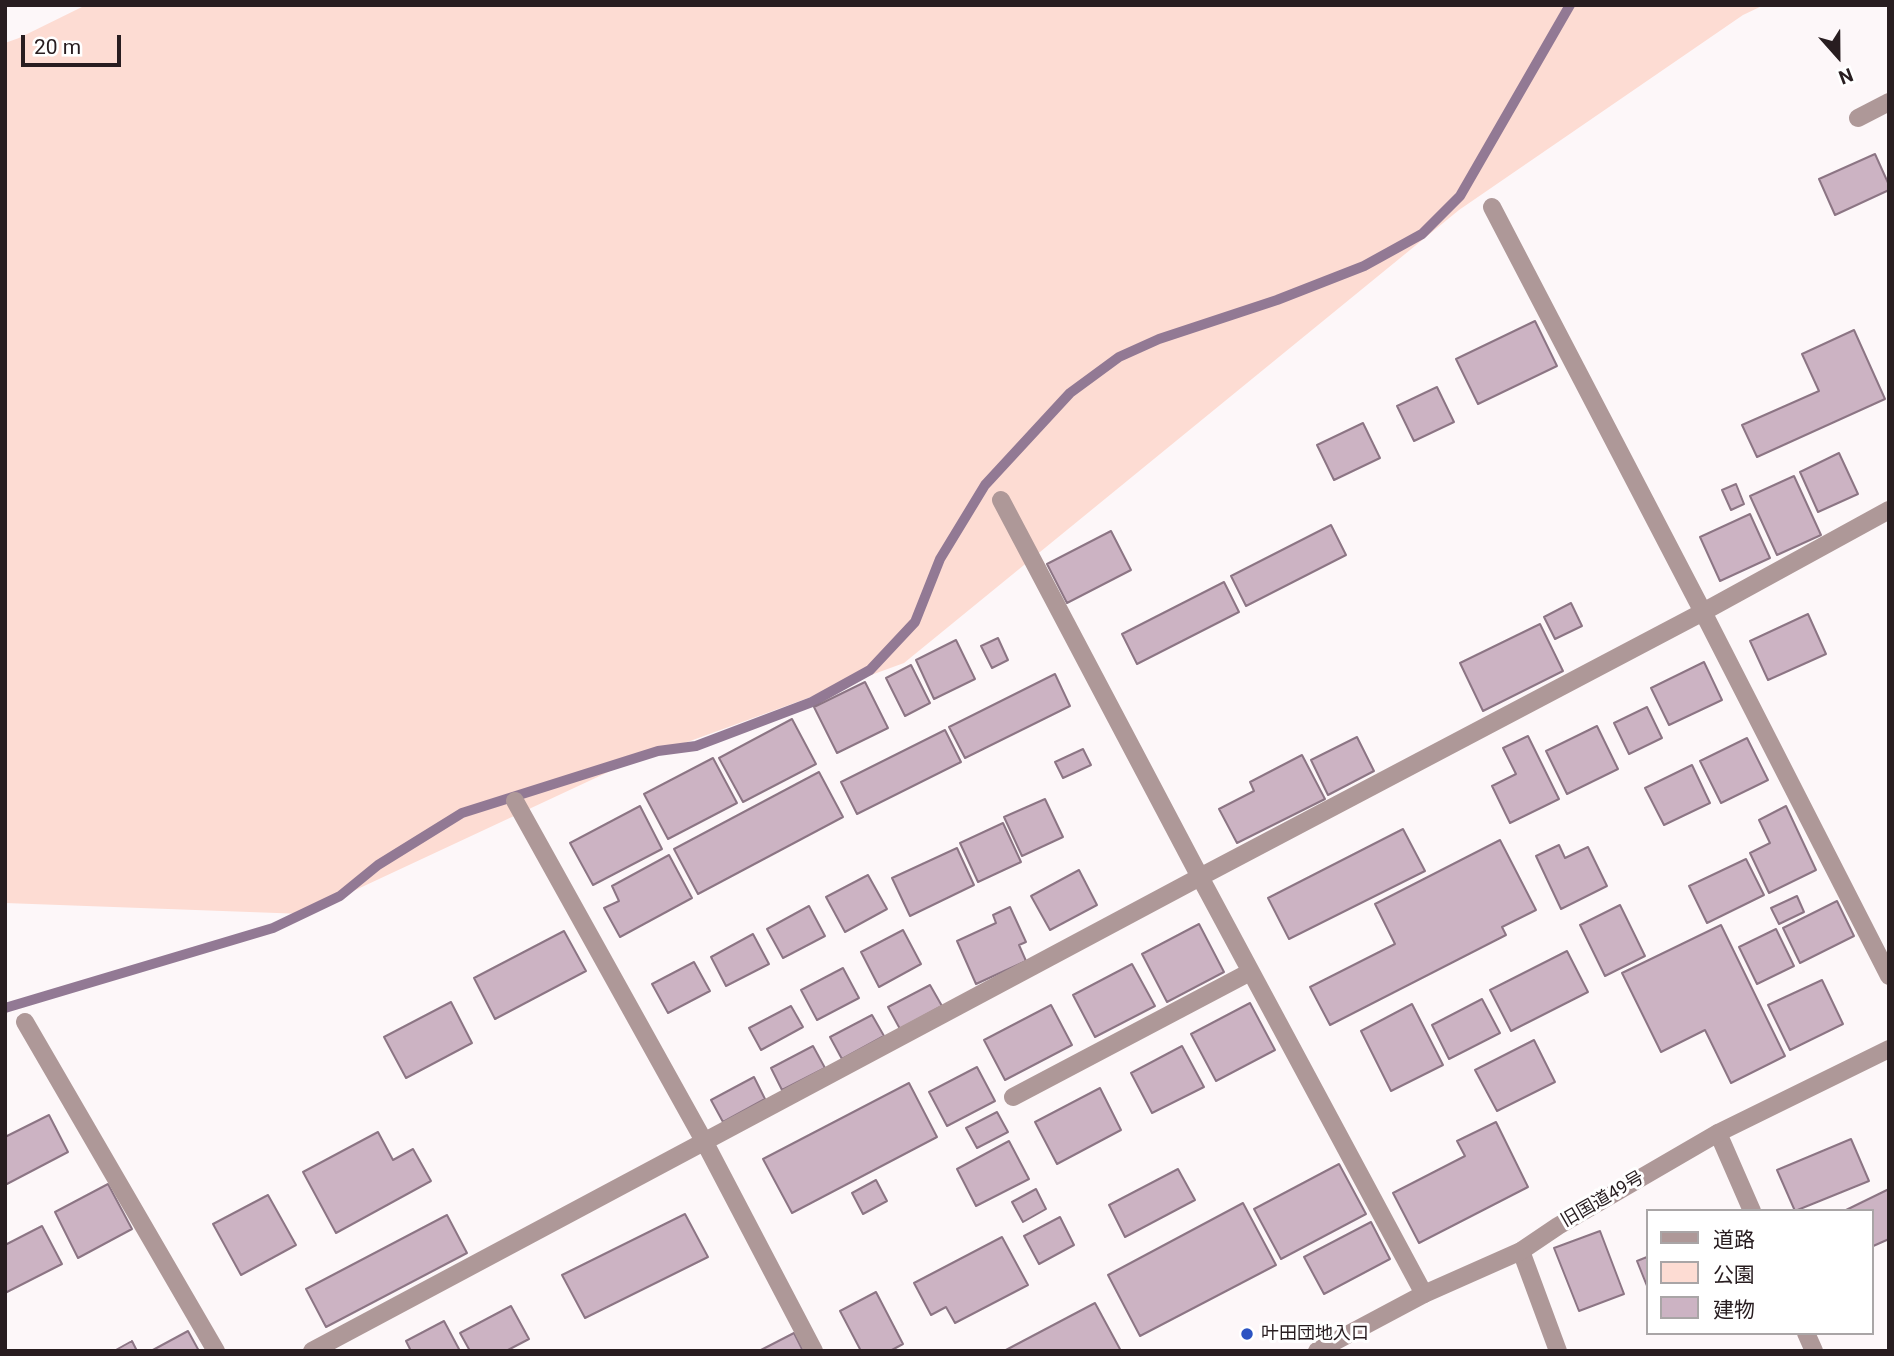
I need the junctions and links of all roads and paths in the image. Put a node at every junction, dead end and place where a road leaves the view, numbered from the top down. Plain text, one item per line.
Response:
1 (1889, 102) edge
2 (1857, 118) dead end
3 (1492, 207) dead end
4 (1001, 500) dead end
5 (1889, 510) edge
6 (1703, 612) junction
7 (515, 800) dead end
8 (1200, 877) junction
9 (1250, 972) junction
10 (1889, 976) edge
11 (25, 1022) dead end
12 (1889, 1049) edge
13 (1013, 1097) dead end
14 (1718, 1133) junction
15 (704, 1141) junction
16 (1751, 1209) edge
17 (1521, 1251) junction
18 (1424, 1294) junction
19 (1807, 1335) edge
20 (216, 1351) edge
21 (312, 1351) edge
22 (814, 1351) edge
23 (1317, 1351) edge
24 (1558, 1351) edge
25 (1814, 1351) edge

1 - 2 street
3 - 6 street
4 - 8 street
5 - 6 street
6 - 8 street
6 - 10 street
7 - 15 street
8 - 9 street
8 - 15 street
9 - 13 street
9 - 18 street
11 - 20 street
12 - 14 street, 旧国道49号
14 - 16 street
14 - 17 street, 旧国道49号
15 - 21 street
15 - 22 street
17 - 18 street, 旧国道49号
17 - 24 street
18 - 23 street, 旧国道49号
19 - 25 street

